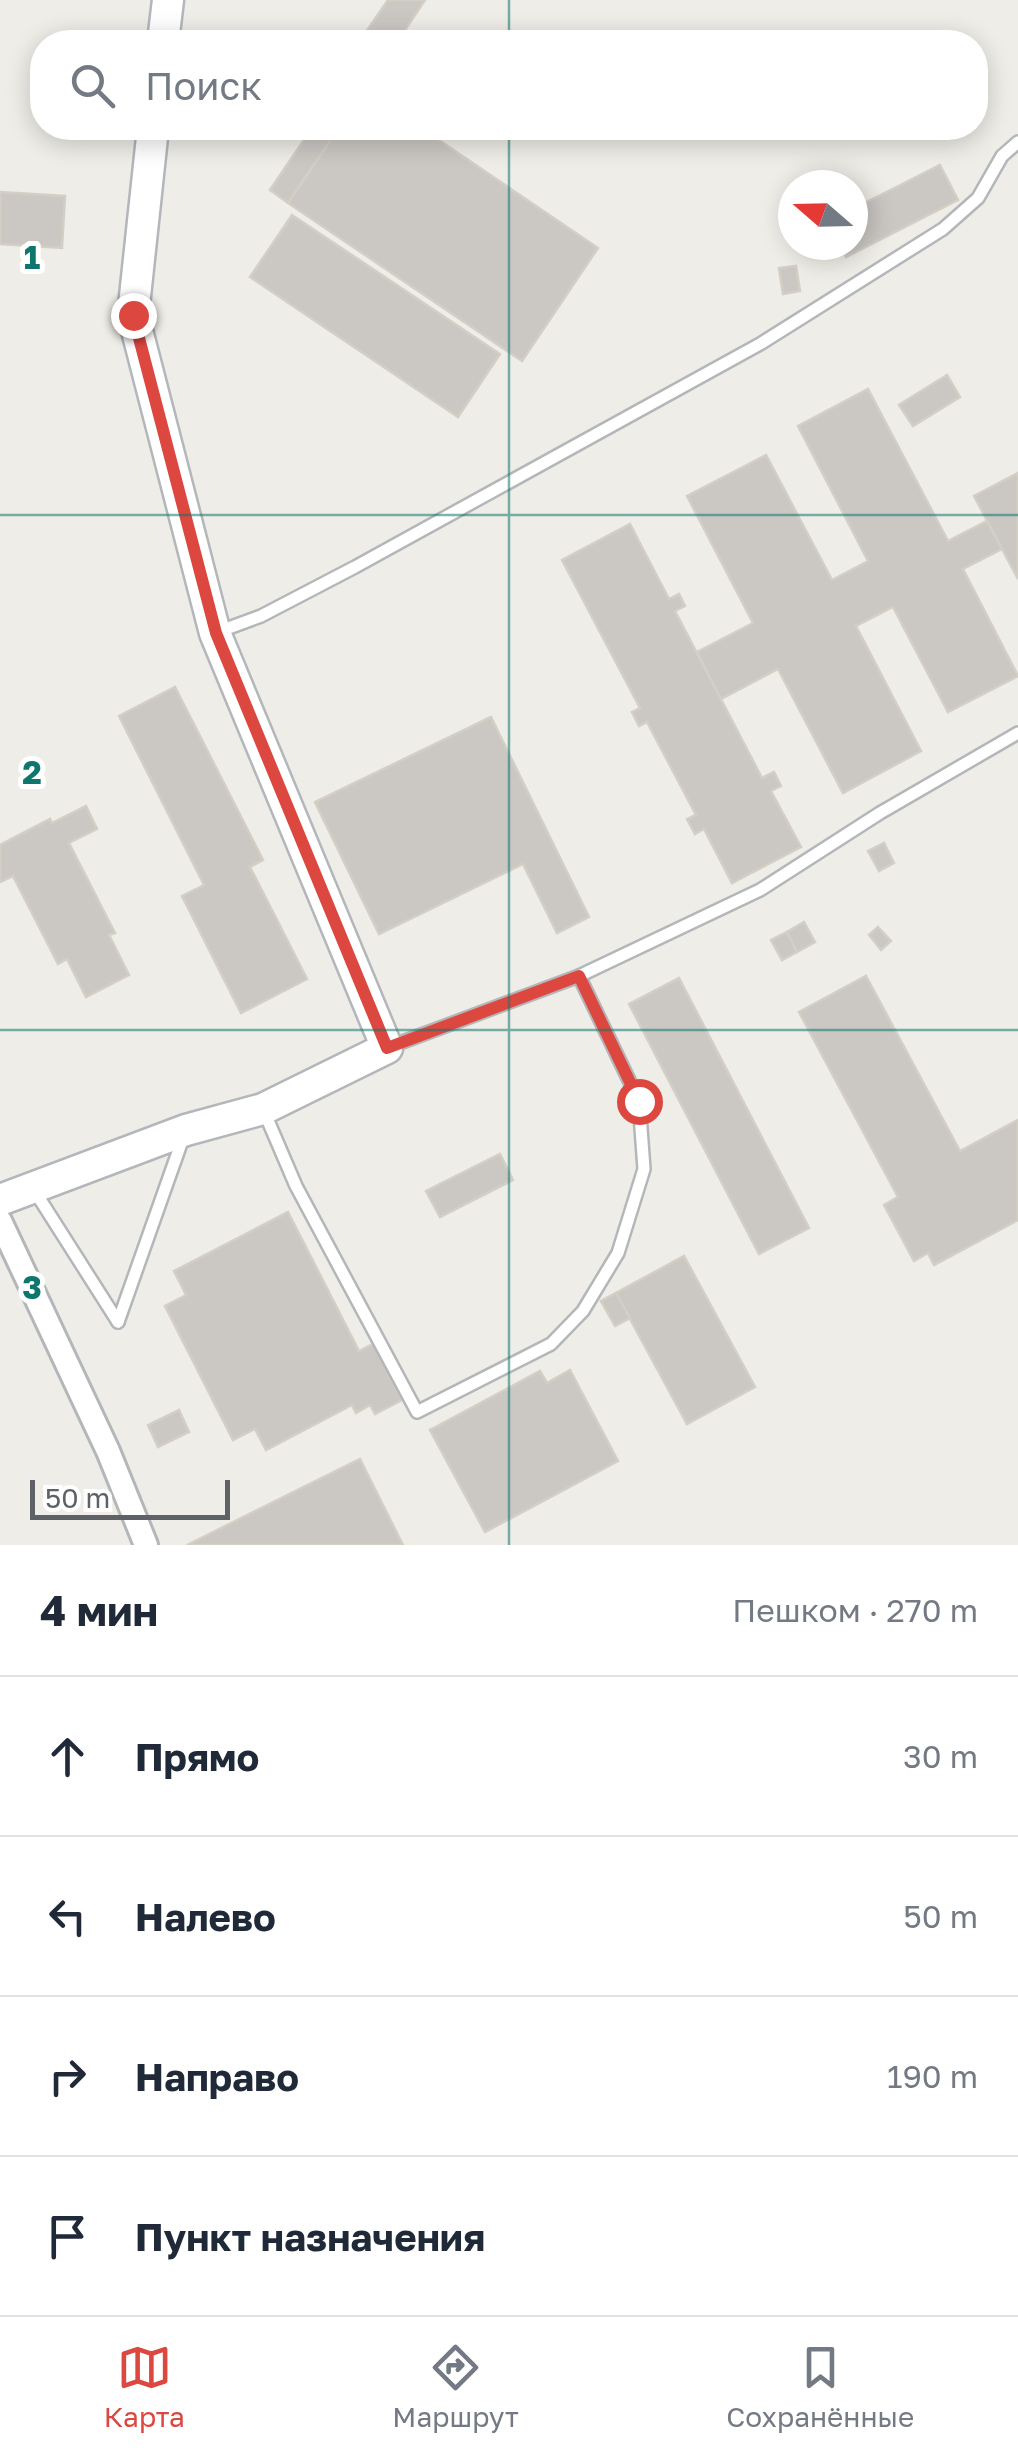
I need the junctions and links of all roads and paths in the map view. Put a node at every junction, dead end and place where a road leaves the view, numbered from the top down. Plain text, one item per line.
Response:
1 (168, 0) edge
2 (164, 30) edge
3 (152, 140) edge
4 (1018, 142) edge
5 (216, 633) junction
6 (1018, 733) edge
7 (579, 976) junction
8 (387, 1048) junction
9 (263, 1109) junction
10 (186, 1130) junction
11 (32, 1186) junction
12 (0, 1200) edge
13 (0, 1221) edge
14 (146, 1545) edge

1 - 2 street
3 - 5 street
4 - 5 lane
5 - 8 street
6 - 7 lane
7 - 8 lane
7 - 9 lane
8 - 9 street
9 - 10 street
10 - 11 street
10 - 11 lane
11 - 12 street
13 - 14 street

